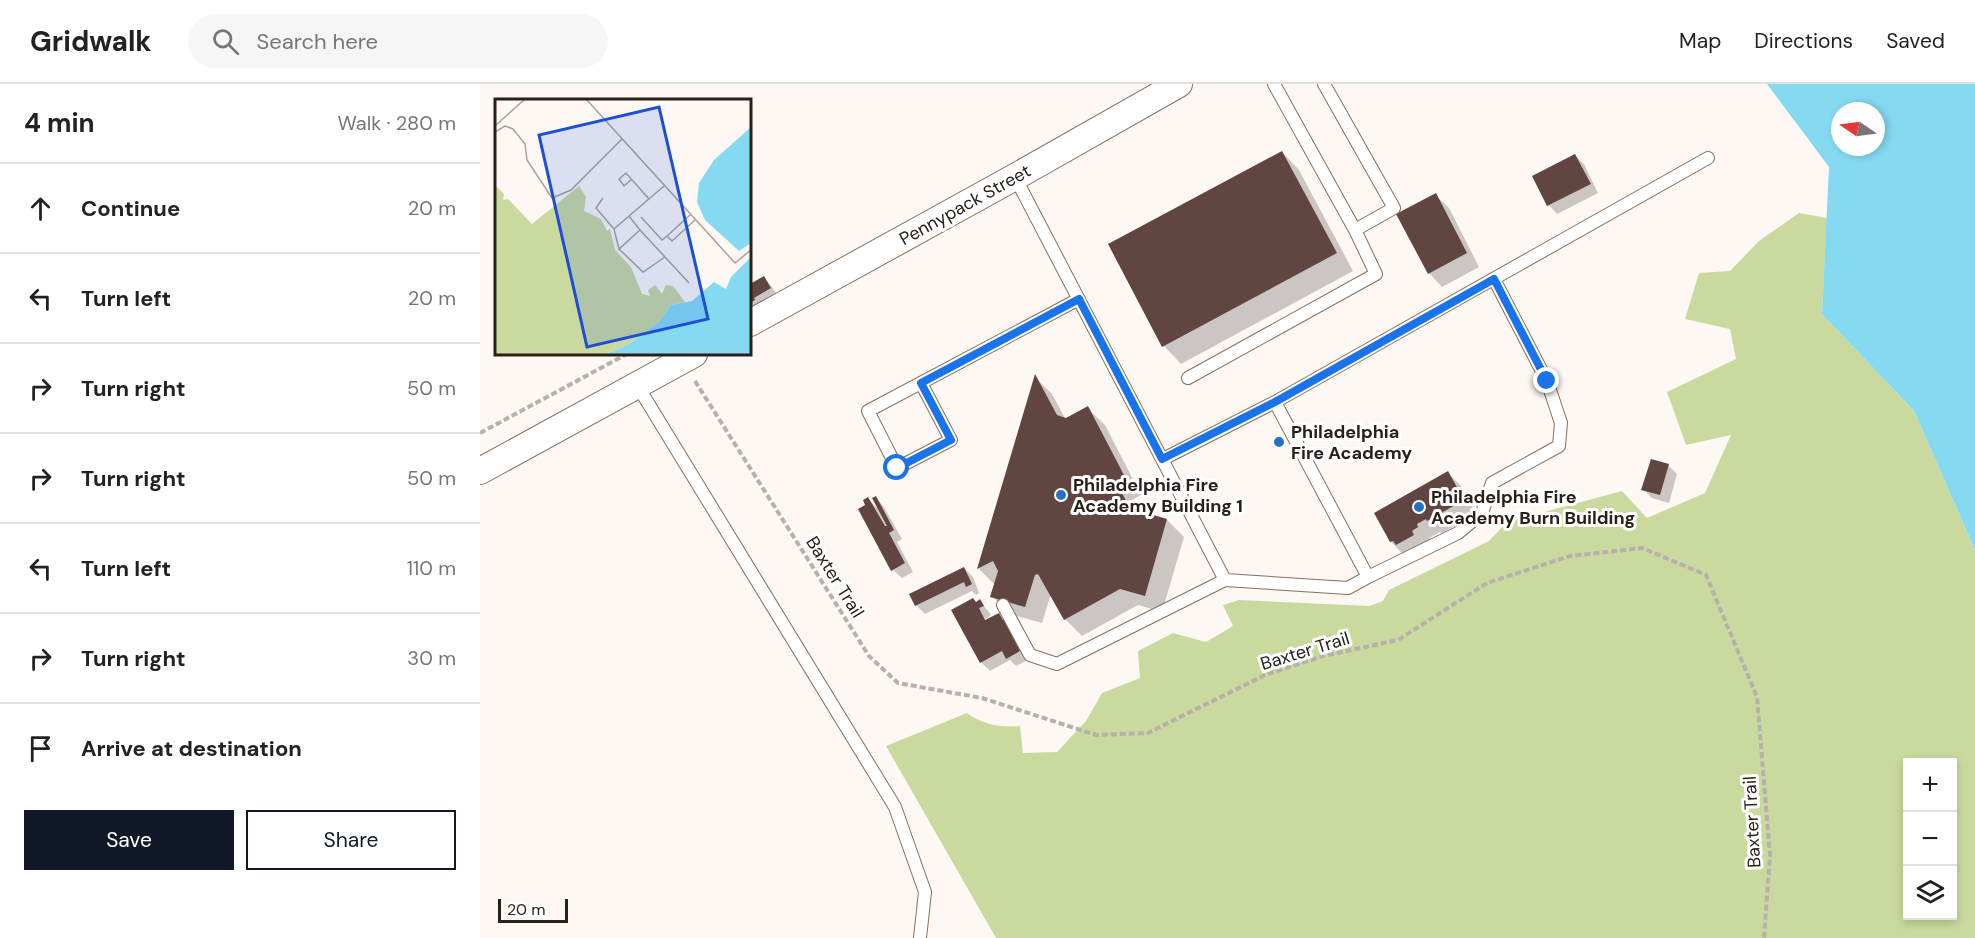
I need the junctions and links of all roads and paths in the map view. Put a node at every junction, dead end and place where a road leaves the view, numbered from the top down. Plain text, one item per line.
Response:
1 (1179, 84) edge
2 (1274, 84) edge
3 (1324, 84) edge
4 (1708, 158) dead end
5 (1015, 177) junction
6 (1355, 230) junction
7 (1494, 279) junction
8 (1079, 299) junction
9 (752, 322) edge
10 (623, 356) edge
11 (694, 367) edge
12 (1188, 378) dead end
13 (921, 383) junction
14 (637, 385) junction
15 (1275, 402) junction
16 (480, 433) edge
17 (1162, 459) junction
18 (480, 471) edge
19 (1368, 577) junction
20 (1225, 580) junction
21 (1003, 605) dead end
22 (920, 938) edge
23 (1764, 938) edge

1 - 5 street, Pennypack Street
2 - 6 lane
3 - 6 lane
4 - 7 lane
5 - 8 lane
5 - 9 street, Pennypack Street
6 - 12 lane
7 - 15 lane
7 - 19 lane
8 - 13 lane
8 - 17 lane
10 - 16 path
11 - 14 street
11 - 23 path, Baxter Trail
13 - 13 lane
14 - 18 street
14 - 22 lane
15 - 17 lane
15 - 19 lane
17 - 20 lane
19 - 20 lane
20 - 21 lane

